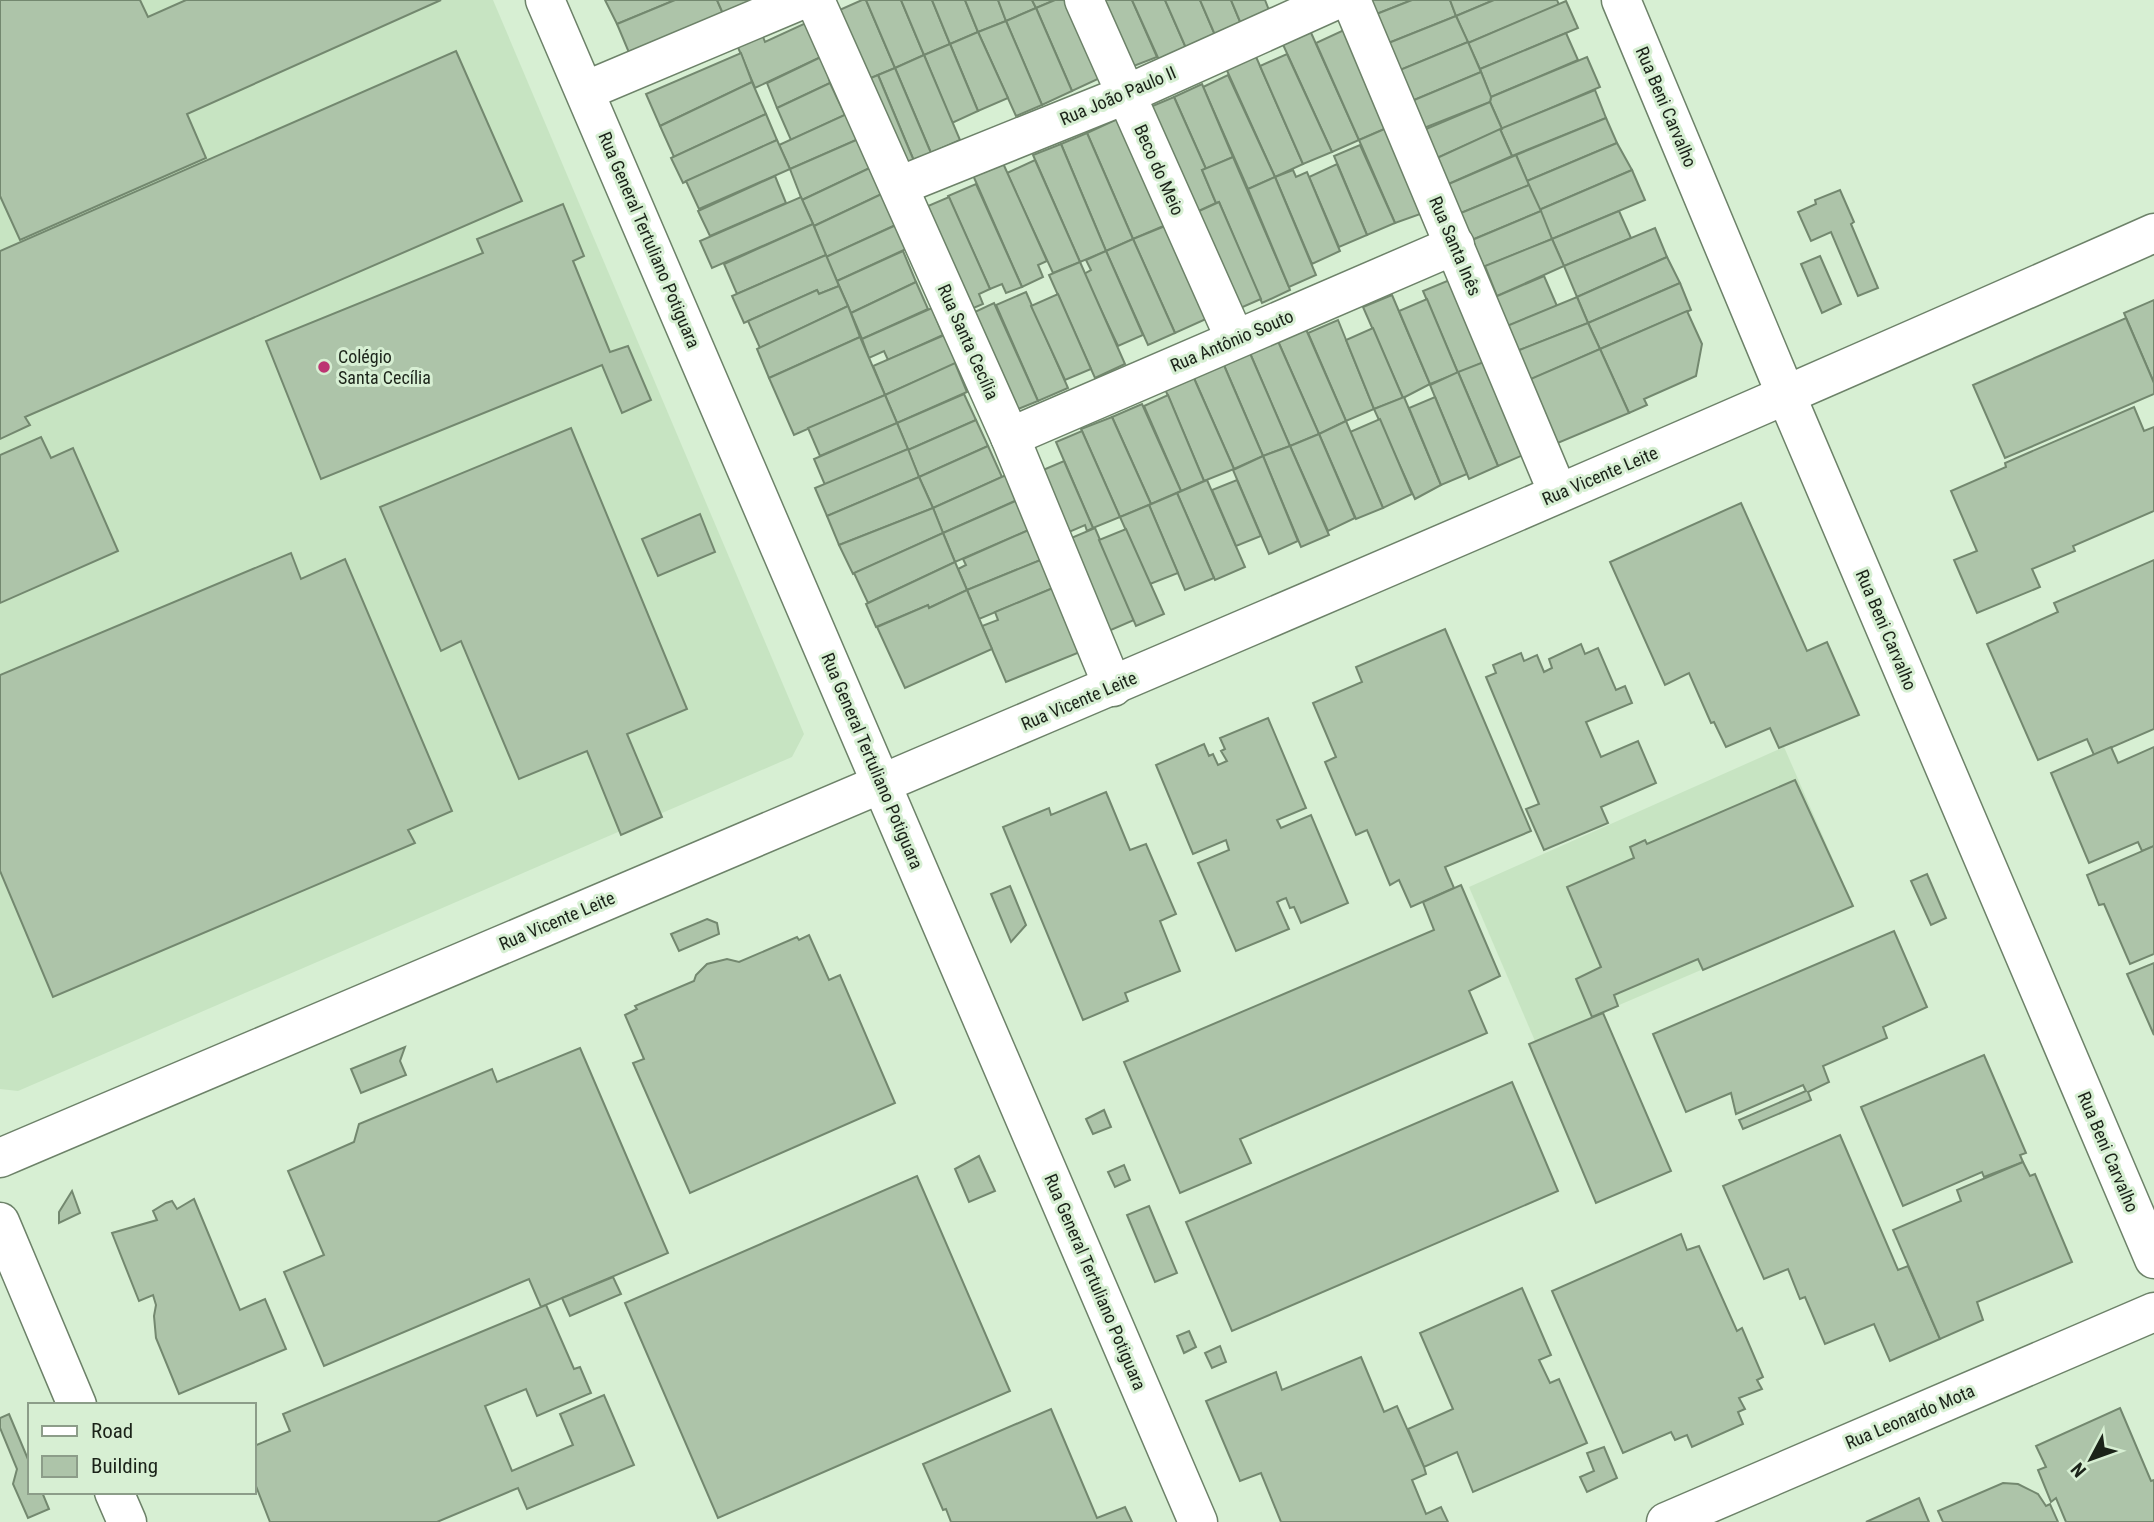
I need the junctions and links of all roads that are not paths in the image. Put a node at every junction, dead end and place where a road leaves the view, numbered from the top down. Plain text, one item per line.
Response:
1 (545, 0) edge
2 (801, 0) edge
3 (814, 0) edge
4 (1084, 0) edge
5 (1336, 0) edge
6 (1351, 0) edge
7 (1621, 0) edge
8 (585, 91) junction
9 (1125, 95) junction
10 (899, 186) junction
11 (2154, 233) edge
12 (1455, 245) junction
13 (1235, 339) junction
14 (1786, 395) junction
15 (1010, 437) junction
16 (1558, 493) junction
17 (1113, 687) junction
18 (881, 783) junction
19 (0, 1158) edge
20 (0, 1222) edge
21 (2154, 1259) edge
22 (2154, 1312) edge
23 (76, 1403) edge
24 (115, 1494) edge
25 (127, 1522) edge
26 (1198, 1522) edge
27 (1666, 1522) edge

1 - 8 street, Rua General Tertuliano Potiguara
2 - 8 street
3 - 10 street, Rua Santa Cecília
4 - 9 street, Beco do Meio
5 - 9 street, Rua João Paulo II
6 - 12 street, Rua Santa Inês
7 - 14 street, Rua Beni Carvalho
8 - 18 street, Rua General Tertuliano Potiguara
9 - 10 street, Rua João Paulo II
9 - 13 street, Beco do Meio
10 - 15 street, Rua Santa Cecília
11 - 14 street, Rua Vicente Leite
12 - 13 street, Rua Antônio Souto
12 - 16 street, Rua Santa Inês
13 - 15 street, Rua Antônio Souto
14 - 16 street, Rua Vicente Leite
14 - 21 street, Rua Beni Carvalho
15 - 17 street, Rua Santa Cecília
16 - 17 street, Rua Vicente Leite
17 - 18 street, Rua Vicente Leite
18 - 19 street, Rua Vicente Leite
18 - 26 street, Rua General Tertuliano Potiguara
20 - 23 street
22 - 27 street, Rua Leonardo Mota
24 - 25 street

